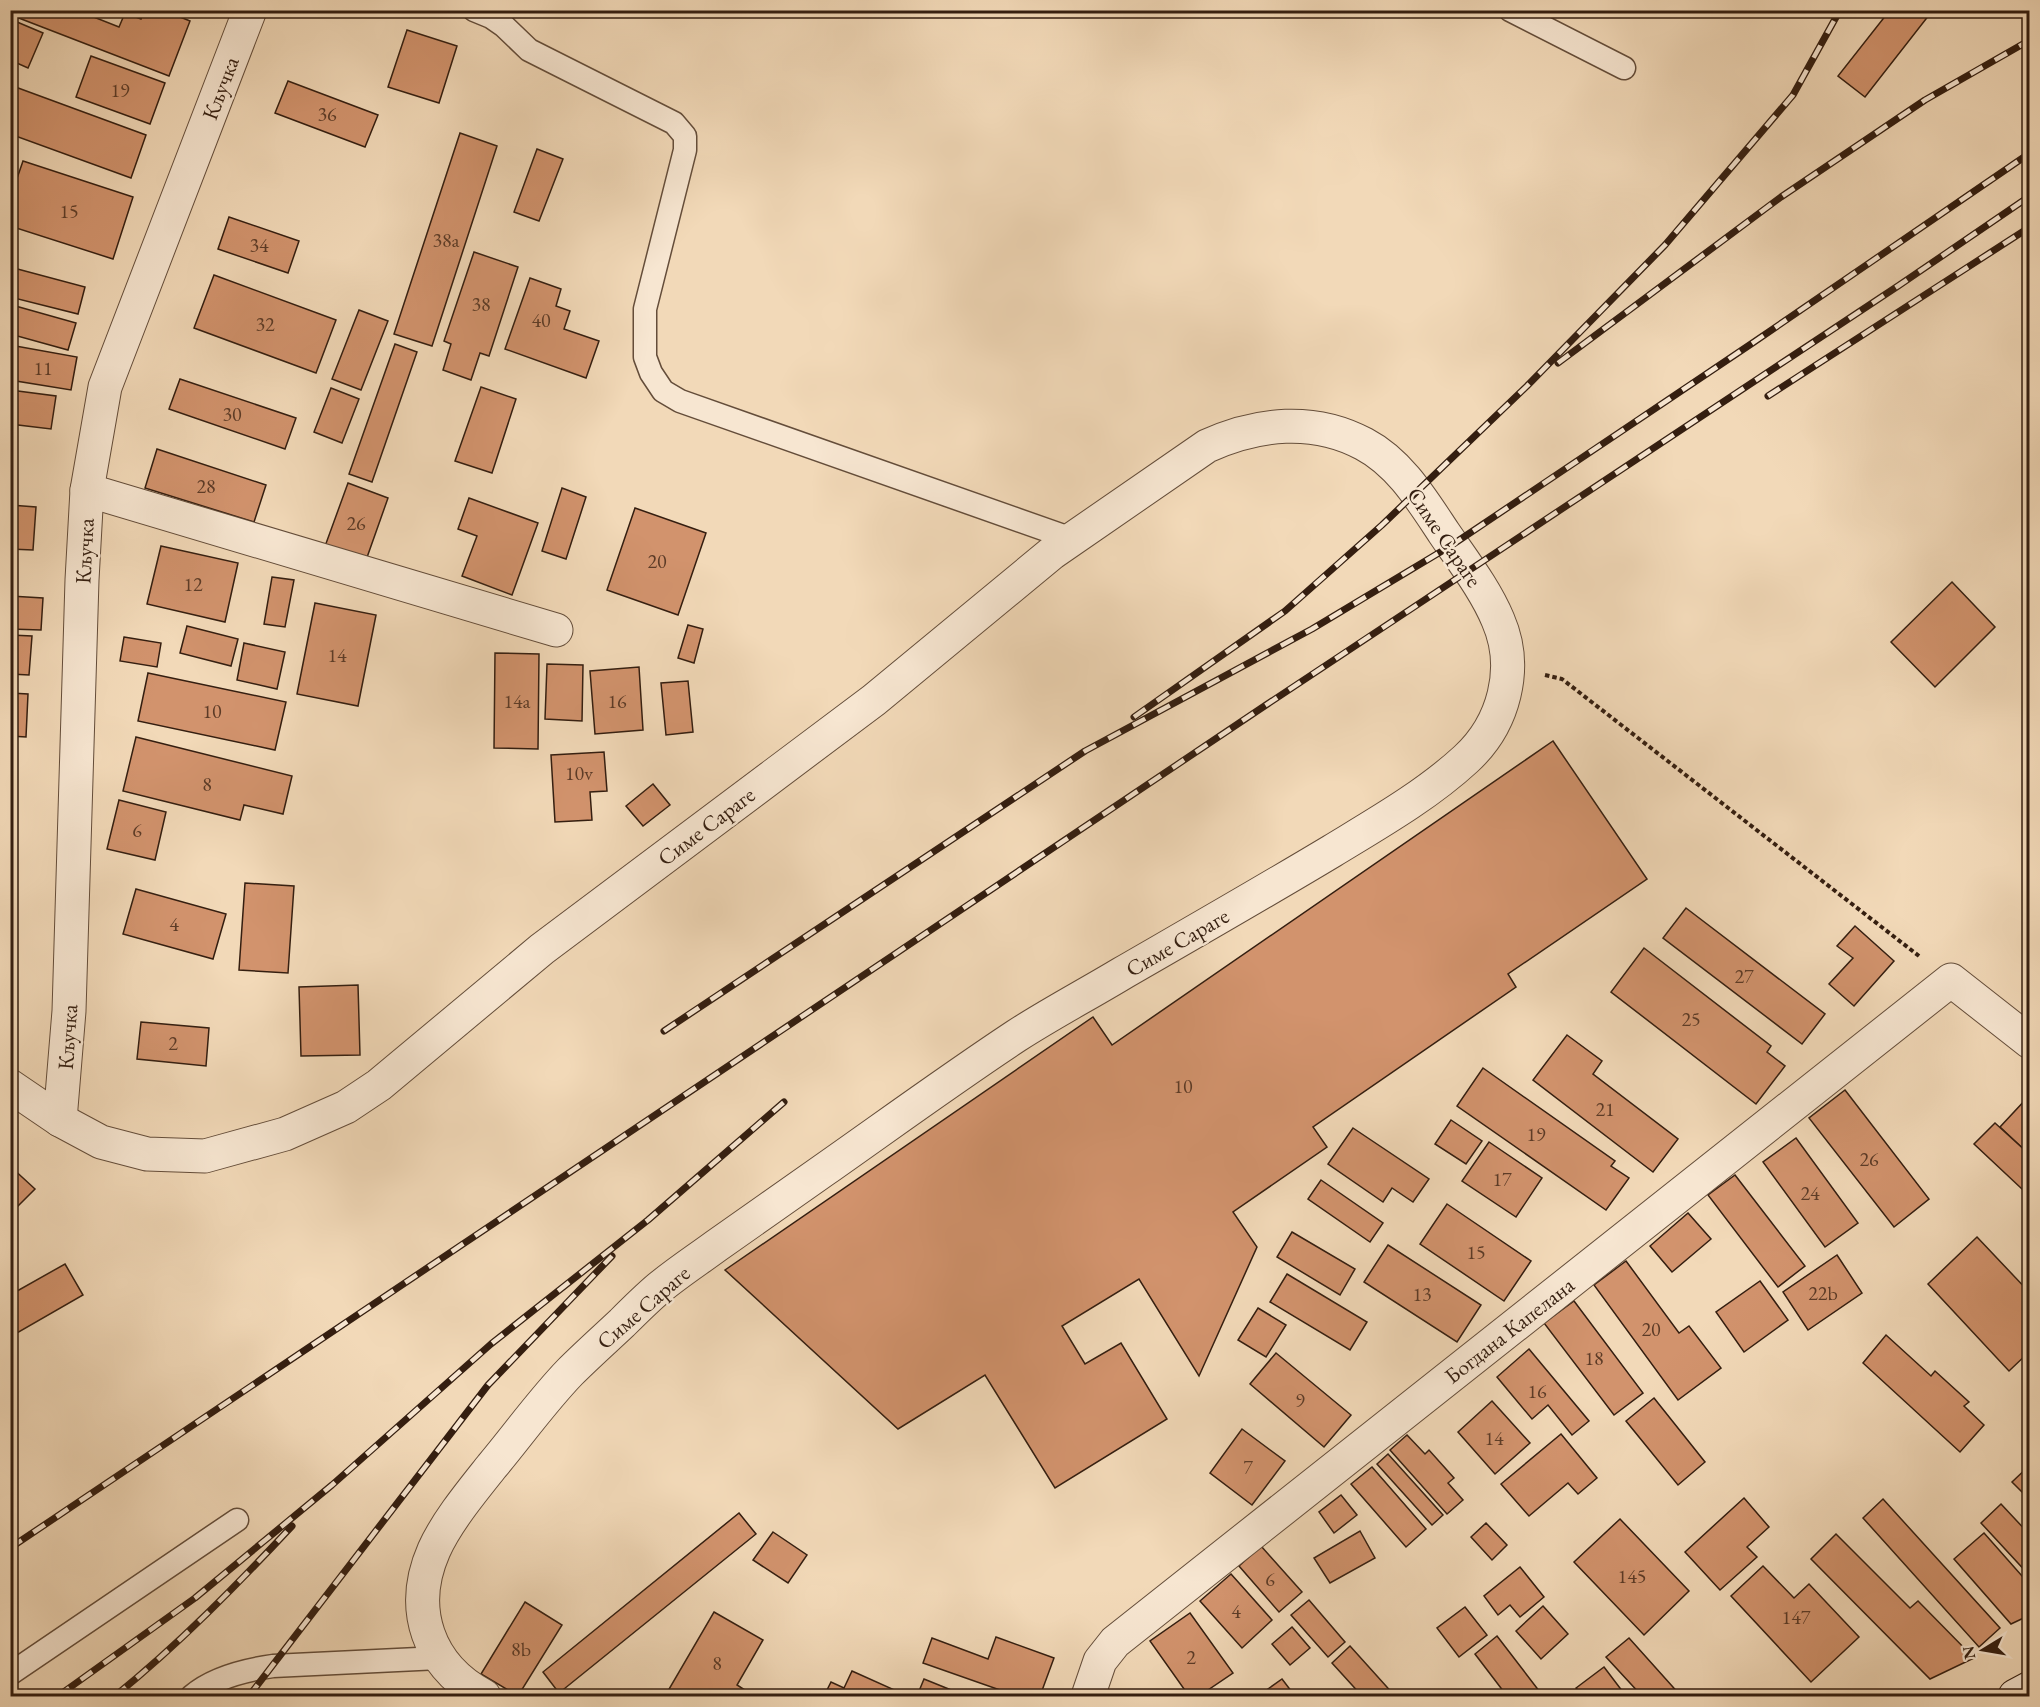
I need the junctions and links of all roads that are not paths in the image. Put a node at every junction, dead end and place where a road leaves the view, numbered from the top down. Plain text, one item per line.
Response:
1 (250, 10) edge
2 (474, 10) edge
3 (1510, 10) edge
4 (1624, 68) dead end
5 (87, 490) junction
6 (1072, 539) junction
7 (556, 630) dead end
8 (2030, 1042) edge
9 (10, 1086) edge
10 (60, 1120) junction
11 (237, 1520) dead end
12 (439, 1658) junction
13 (10, 1674) edge
14 (2030, 1688) edge
15 (192, 1696) edge
16 (484, 1696) edge
17 (1088, 1696) edge
18 (2015, 1696) edge

1 - 5 street, Кључка
2 - 6 lane
3 - 4 lane
5 - 7 street
5 - 10 street, Кључка
6 - 10 street, Симе Сараге
6 - 12 street, Симе Сараге
8 - 17 street, Богдана Капелана
9 - 10 street, Симе Сараге
11 - 13 lane
12 - 15 lane
12 - 16 street, Симе Сараге
14 - 18 street

